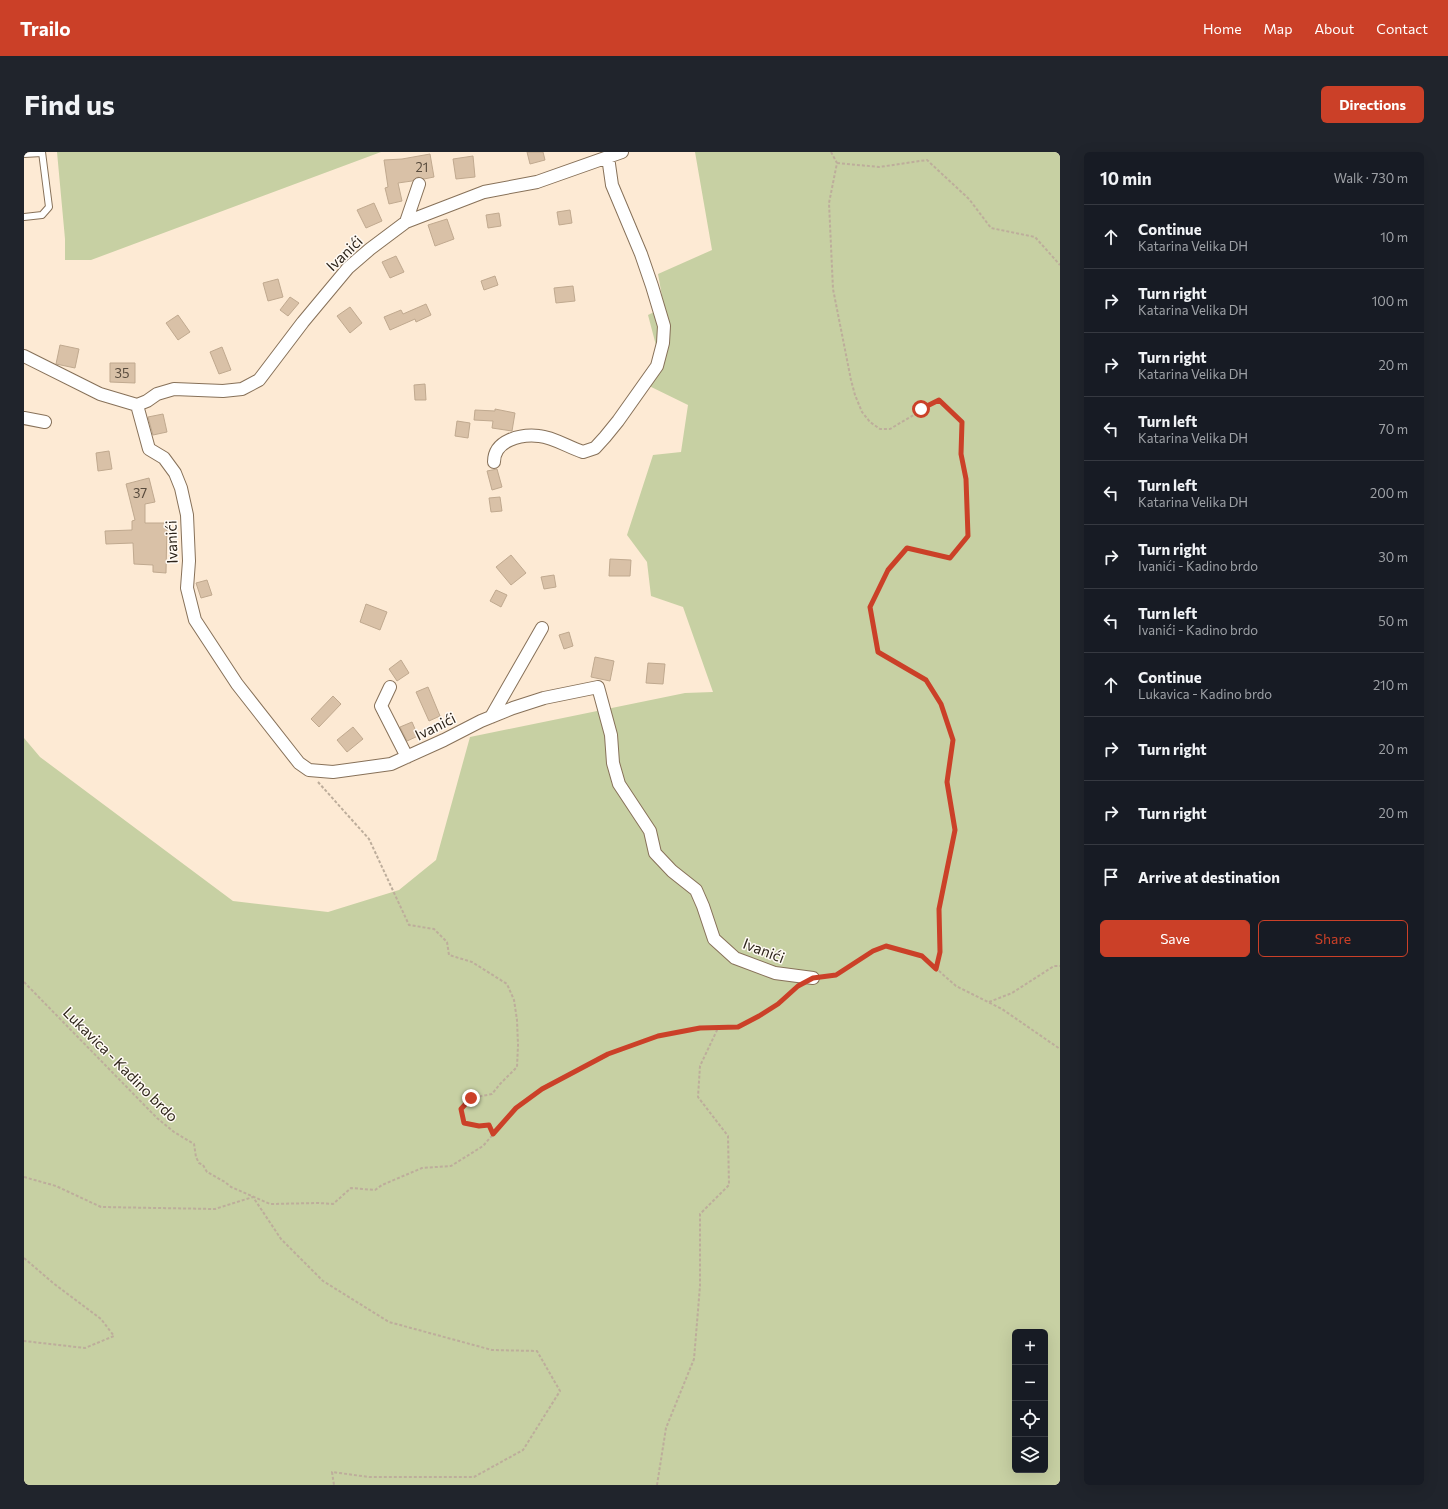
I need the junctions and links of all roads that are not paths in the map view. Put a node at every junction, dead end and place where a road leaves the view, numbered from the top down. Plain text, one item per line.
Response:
1 (42, 152) edge
2 (622, 152) edge
3 (24, 154) edge
4 (608, 157) junction
5 (420, 184) dead end
6 (24, 217) edge
7 (406, 222) junction
8 (24, 356) edge
9 (137, 405) junction
10 (24, 418) edge
11 (45, 422) dead end
12 (494, 462) dead end
13 (542, 628) dead end
14 (390, 687) dead end
15 (491, 717) junction
16 (407, 757) junction
17 (813, 978) road end

1 - 3 lane
1 - 6 lane
2 - 4 street, Ivanići
4 - 7 street, Ivanići
4 - 12 street
5 - 7 street
7 - 9 street, Ivanići
8 - 9 street
9 - 16 street, Ivanići
10 - 11 street
13 - 15 street
14 - 16 street
15 - 16 street, Ivanići
15 - 17 street, Ivanići

